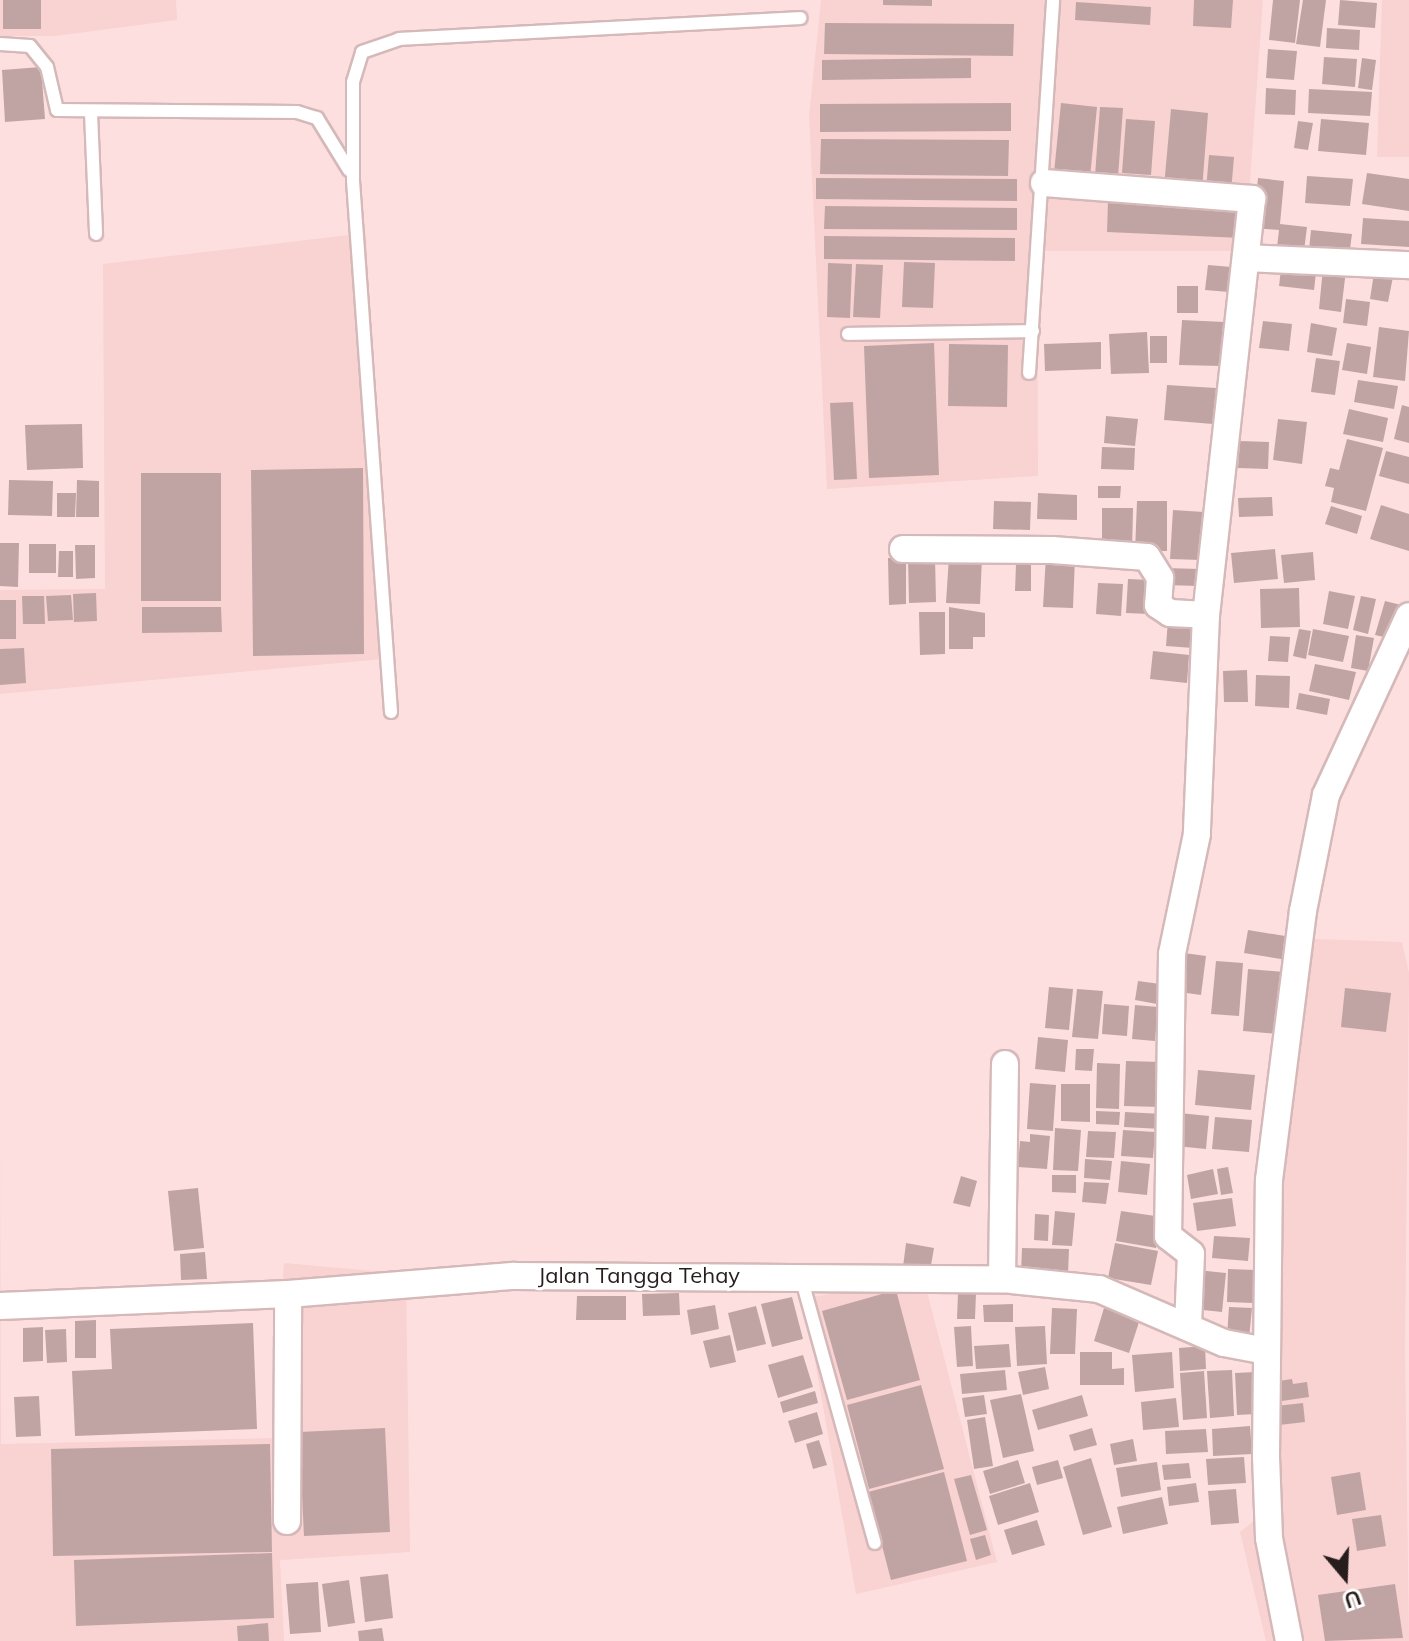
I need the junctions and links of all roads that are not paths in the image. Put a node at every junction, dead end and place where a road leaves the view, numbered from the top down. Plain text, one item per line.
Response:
1 (1053, 0) edge
2 (800, 18) dead end
3 (0, 44) edge
4 (91, 113) junction
5 (353, 180) junction
6 (1044, 183) junction
7 (96, 234) dead end
8 (1246, 258) junction
9 (1409, 265) edge
10 (1033, 331) junction
11 (848, 334) dead end
12 (1029, 373) dead end
13 (903, 549) dead end
14 (1206, 615) junction
15 (1409, 616) edge
16 (391, 712) dead end
17 (1005, 1064) dead end
18 (801, 1277) junction
19 (1002, 1279) junction
20 (288, 1294) junction
21 (0, 1306) edge
22 (1188, 1327) junction
23 (1266, 1351) junction
24 (287, 1521) dead end
25 (875, 1543) dead end
26 (1289, 1641) edge

1 - 6 lane
2 - 5 lane
3 - 4 lane
4 - 5 lane
4 - 7 lane
5 - 16 lane
6 - 8 street
6 - 10 lane
8 - 9 street
8 - 14 street
10 - 11 lane
10 - 12 lane
13 - 14 street
14 - 22 street
15 - 23 street
17 - 19 street
18 - 19 street, Jalan Tangga Tehay
18 - 20 street, Jalan Tangga Tehay
18 - 25 lane
19 - 22 street, Jalan Tangga Tehay
20 - 21 street, Jalan Tangga Tehay
20 - 24 street
22 - 23 street, Jalan Tangga Tehay
23 - 26 street

